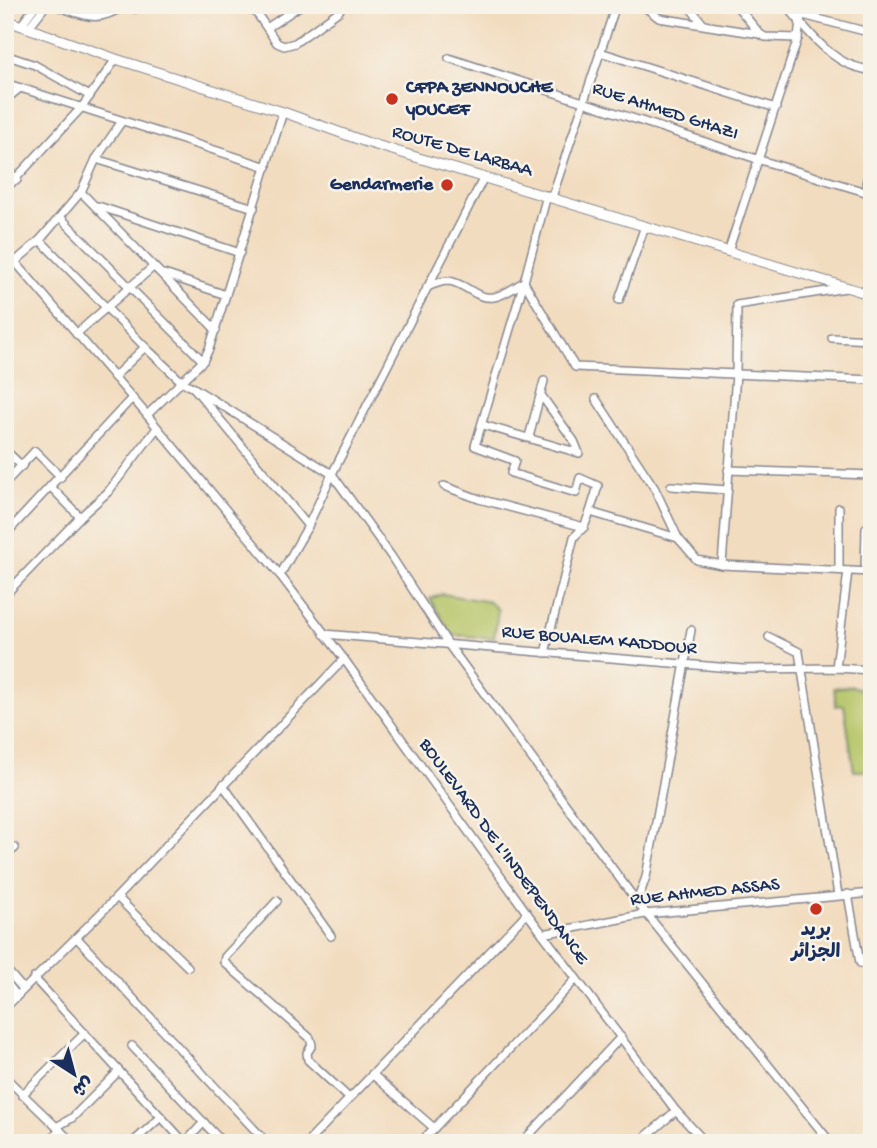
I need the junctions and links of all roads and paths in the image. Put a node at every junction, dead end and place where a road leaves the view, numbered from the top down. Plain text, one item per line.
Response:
1 (36, 5) edge
2 (46, 5) edge
3 (54, 5) edge
4 (125, 5) edge
5 (251, 5) edge
6 (301, 5) edge
7 (342, 5) edge
8 (616, 5) edge
9 (642, 5) edge
10 (688, 5) edge
11 (736, 5) edge
12 (786, 5) edge
13 (796, 5) edge
14 (806, 5) edge
15 (802, 18) junction
16 (5, 20) edge
17 (704, 24) junction
18 (26, 26) junction
19 (267, 29) junction
20 (872, 33) edge
21 (760, 34) junction
22 (798, 38) junction
23 (600, 52) junction
24 (5, 55) edge
25 (449, 58) dead end
26 (116, 59) junction
27 (872, 71) edge
28 (5, 83) edge
29 (20, 88) junction
30 (90, 96) junction
31 (5, 100) edge
32 (582, 102) junction
33 (82, 107) junction
34 (776, 108) junction
35 (283, 112) junction
36 (122, 121) junction
37 (96, 159) junction
38 (760, 160) junction
39 (872, 162) edge
40 (5, 166) edge
41 (267, 167) junction
42 (484, 177) junction
43 (17, 180) junction
44 (872, 184) edge
45 (5, 190) edge
46 (81, 192) junction
47 (872, 194) edge
48 (549, 196) junction
49 (96, 205) junction
50 (254, 208) junction
51 (60, 217) junction
52 (645, 226) junction
53 (40, 240) junction
54 (5, 250) edge
55 (729, 252) junction
56 (240, 253) junction
57 (16, 261) junction
58 (153, 267) junction
59 (163, 273) junction
60 (524, 282) junction
61 (131, 286) junction
62 (426, 287) junction
63 (846, 288) junction
64 (871, 291) edge
65 (226, 295) junction
66 (619, 300) dead end
67 (107, 309) junction
68 (216, 330) junction
69 (76, 334) junction
70 (832, 338) dead end
71 (872, 340) edge
72 (145, 347) junction
73 (204, 361) junction
74 (736, 374) junction
75 (114, 377) junction
76 (872, 380) edge
77 (181, 381) junction
78 (544, 381) dead end
79 (194, 388) junction
80 (541, 395) junction
81 (132, 398) junction
82 (596, 400) dead end
83 (147, 415) junction
84 (483, 425) junction
85 (157, 428) junction
86 (529, 438) junction
87 (5, 450) edge
88 (22, 466) junction
89 (728, 470) junction
90 (332, 474) junction
91 (872, 475) edge
92 (61, 477) junction
93 (5, 483) edge
94 (444, 486) dead end
95 (671, 486) dead end
96 (51, 487) junction
97 (728, 490) junction
98 (839, 508) dead end
99 (590, 512) junction
100 (80, 517) junction
101 (308, 526) junction
102 (584, 527) junction
103 (866, 528) dead end
104 (7, 529) edge
105 (678, 538) junction
106 (722, 565) junction
107 (839, 570) junction
108 (848, 571) junction
109 (868, 572) edge
110 (280, 575) junction
111 (5, 595) edge
112 (691, 629) dead end
113 (324, 634) junction
114 (769, 637) dead end
115 (448, 644) junction
116 (545, 653) junction
117 (344, 659) junction
118 (683, 663) junction
119 (836, 667) junction
120 (802, 668) junction
121 (872, 670) edge
122 (223, 785) junction
123 (15, 848) dead end
124 (5, 856) edge
125 (872, 893) edge
126 (848, 894) junction
127 (838, 895) junction
128 (117, 897) junction
129 (277, 901) dead end
130 (637, 902) junction
131 (527, 913) junction
132 (645, 914) junction
133 (543, 934) junction
134 (331, 936) dead end
135 (77, 939) junction
136 (188, 967) dead end
137 (5, 968) edge
138 (872, 968) edge
139 (34, 978) junction
140 (576, 979) junction
141 (5, 981) edge
142 (23, 989) junction
143 (17, 996) junction
144 (5, 1008) edge
145 (85, 1033) junction
146 (621, 1037) junction
147 (132, 1046) dead end
148 (119, 1071) junction
149 (372, 1074) junction
150 (5, 1077) edge
151 (22, 1095) junction
152 (348, 1097) junction
153 (676, 1111) junction
154 (161, 1117) junction
155 (204, 1122) junction
156 (59, 1128) junction
157 (434, 1128) junction
158 (528, 1136) dead end
159 (46, 1143) edge
160 (73, 1143) edge
161 (132, 1143) edge
162 (223, 1143) edge
163 (267, 1143) edge
164 (307, 1143) edge
165 (420, 1143) edge
166 (638, 1143) edge
167 (706, 1143) edge
168 (831, 1143) edge

1 - 18 street
2 - 18 street
3 - 4 street
5 - 19 street
6 - 19 street
7 - 19 street
8 - 23 street
9 - 17 street
10 - 17 street
11 - 21 street
12 - 15 street
13 - 15 street
14 - 15 street
15 - 20 street
15 - 22 street
15 - 27 street
16 - 18 main road, ROUTE DE LARBAA
17 - 21 street
18 - 26 main road, ROUTE DE LARBAA
21 - 22 street
22 - 34 street
23 - 32 street
23 - 34 street
24 - 30 street
25 - 32 street, RUE AHMED GHAZI
26 - 30 street
26 - 35 main road, ROUTE DE LARBAA
28 - 29 street
29 - 31 street
29 - 33 street
30 - 33 street
32 - 38 street, RUE AHMED GHAZI
32 - 48 street
33 - 36 street
33 - 43 street
34 - 38 street
35 - 41 street
35 - 42 main road, ROUTE DE LARBAA
36 - 37 street
36 - 41 street
37 - 46 street
37 - 50 street
38 - 47 street, RUE AHMED GHAZI
38 - 55 street
39 - 44 street
40 - 43 street
41 - 50 street
42 - 48 main road, ROUTE DE LARBAA
42 - 62 street
43 - 45 street
46 - 49 street
46 - 51 street
48 - 52 main road, ROUTE DE LARBAA
48 - 60 street
49 - 56 street
49 - 58 street
50 - 56 street
51 - 53 street
51 - 61 street
52 - 55 main road, ROUTE DE LARBAA
52 - 66 street
53 - 57 street
53 - 67 street
54 - 57 street, BOULEVARD DE L'INDEPENDANCE
55 - 63 main road, ROUTE DE LARBAA
56 - 65 street
57 - 69 street, BOULEVARD DE L'INDEPENDANCE
58 - 59 street
58 - 61 street
59 - 65 street
59 - 68 street
60 - 62 street
60 - 74 street
60 - 84 street
61 - 67 street
61 - 73 street
62 - 90 street
63 - 64 main road, ROUTE DE LARBAA
63 - 74 street
65 - 68 street
67 - 69 street
67 - 72 street
68 - 73 street
69 - 75 street, BOULEVARD DE L'INDEPENDANCE
70 - 71 street
72 - 75 street
72 - 77 street
73 - 77 street
74 - 76 street
74 - 89 street
75 - 81 street, BOULEVARD DE L'INDEPENDANCE
77 - 79 street
77 - 83 street
78 - 80 street
79 - 90 street
79 - 101 street
80 - 86 street
80 - 86 street
81 - 83 street, BOULEVARD DE L'INDEPENDANCE
81 - 92 street
82 - 105 street
83 - 85 street, BOULEVARD DE L'INDEPENDANCE
84 - 86 street
84 - 99 street
85 - 100 street
85 - 110 street, BOULEVARD DE L'INDEPENDANCE
87 - 88 street
88 - 92 street
88 - 93 street
89 - 91 street
89 - 97 street
90 - 101 street
90 - 115 street
92 - 96 street
94 - 102 street
95 - 97 street
96 - 100 street
96 - 104 street
97 - 106 street
98 - 107 street
99 - 102 street
99 - 105 street
100 - 111 street
101 - 110 street
102 - 116 street
103 - 109 street
105 - 106 street
106 - 107 street
107 - 108 street
108 - 109 street
108 - 119 street
110 - 113 street, BOULEVARD DE L'INDEPENDANCE
112 - 118 street
113 - 115 street, RUE BOUALEM KADDOUR
113 - 117 street, BOULEVARD DE L'INDEPENDANCE
114 - 120 street
115 - 116 street, RUE BOUALEM KADDOUR
115 - 130 street
116 - 118 street, RUE BOUALEM KADDOUR
117 - 122 street
117 - 131 street, BOULEVARD DE L'INDEPENDANCE
118 - 120 street, RUE BOUALEM KADDOUR
118 - 130 street
119 - 120 street, RUE BOUALEM KADDOUR
119 - 121 street, RUE BOUALEM KADDOUR
120 - 127 street
122 - 128 street
122 - 134 street
123 - 124 street
125 - 126 street, RUE AHMED ASSAS
126 - 127 street, RUE AHMED ASSAS
126 - 138 street
127 - 132 street, RUE AHMED ASSAS
128 - 135 street
128 - 136 street
129 - 152 street
130 - 132 street
131 - 133 street, BOULEVARD DE L'INDEPENDANCE
131 - 149 street
132 - 133 street, RUE AHMED ASSAS
132 - 168 street
133 - 140 street, BOULEVARD DE L'INDEPENDANCE
135 - 139 street
135 - 163 street
137 - 142 street
139 - 142 street
139 - 145 street
140 - 146 street, BOULEVARD DE L'INDEPENDANCE
140 - 157 street
141 - 143 street
142 - 143 street
143 - 144 street
145 - 148 street
145 - 151 street
146 - 153 street, BOULEVARD DE L'INDEPENDANCE
146 - 158 street
147 - 155 street
148 - 154 street
148 - 156 street
149 - 152 street
149 - 157 street
150 - 151 street
151 - 156 street
152 - 164 street
153 - 166 street
153 - 167 street, BOULEVARD DE L'INDEPENDANCE
154 - 155 street
154 - 161 street
155 - 162 street
156 - 159 street
156 - 160 street
157 - 165 street

